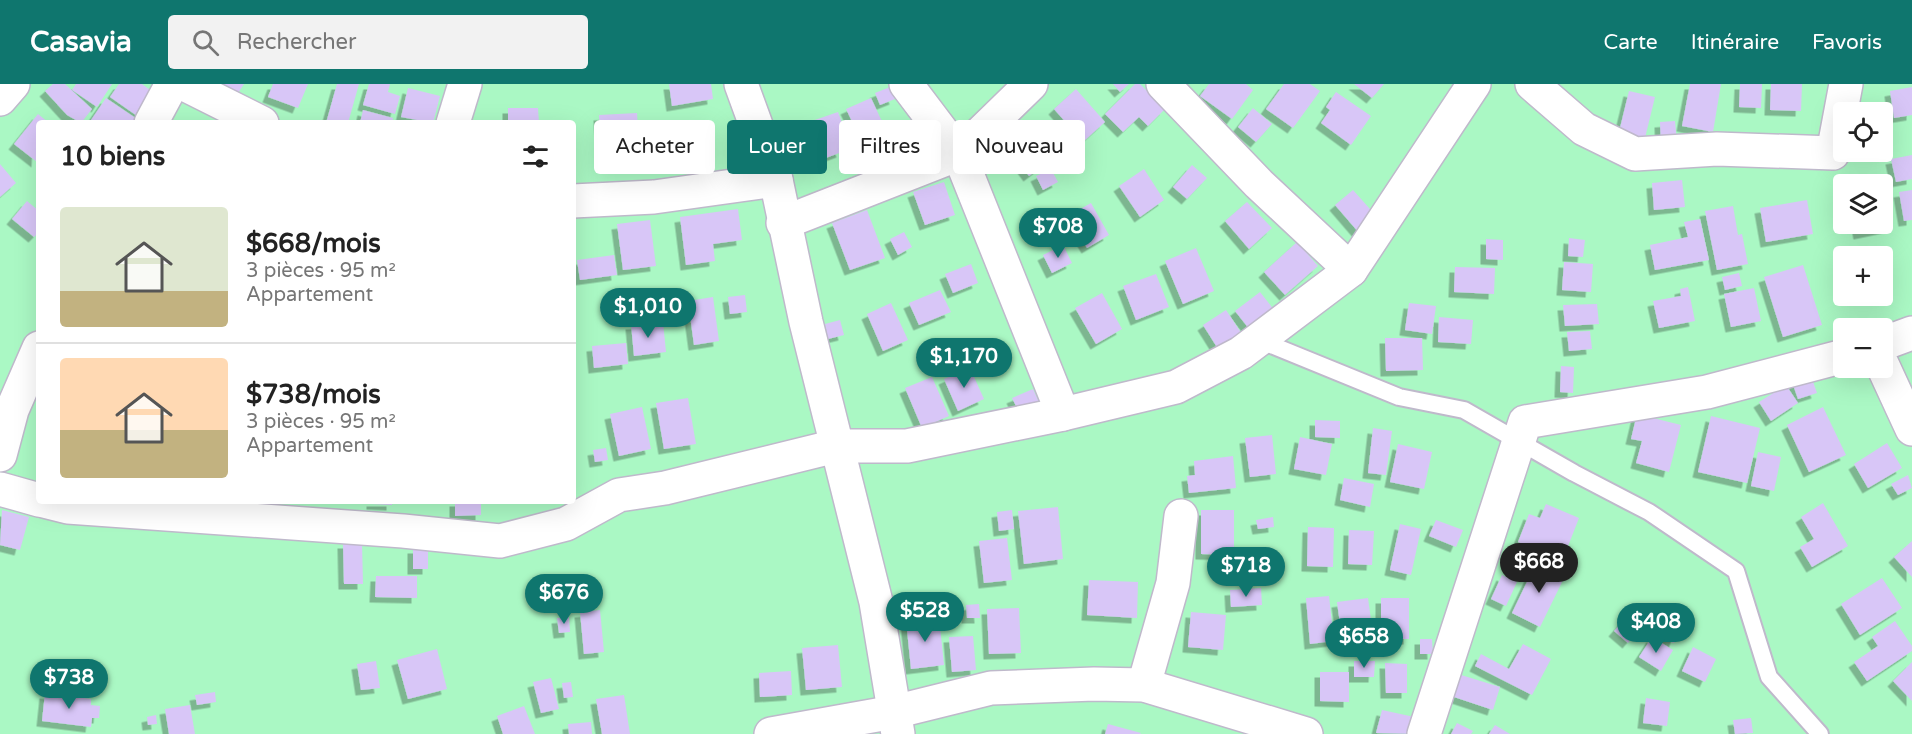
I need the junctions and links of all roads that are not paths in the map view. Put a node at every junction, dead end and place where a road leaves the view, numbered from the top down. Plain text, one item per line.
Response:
1 (13, 84) edge
2 (172, 84) edge
3 (184, 84) edge
4 (465, 84) edge
5 (741, 84) edge
6 (906, 84) edge
7 (1031, 84) edge
8 (1163, 84) edge
9 (1474, 84) edge
10 (1532, 84) edge
11 (1846, 84) edge
12 (0, 99) edge
13 (153, 120) edge
14 (256, 120) edge
15 (454, 120) edge
16 (994, 120) edge
17 (953, 145) edge
18 (953, 157) edge
19 (968, 174) edge
20 (776, 180) junction
21 (576, 201) edge
22 (783, 223) junction
23 (1351, 270) junction
24 (1912, 333) edge
25 (1259, 340) junction
26 (1893, 340) edge
27 (36, 355) edge
28 (1833, 359) edge
29 (1888, 378) edge
30 (1063, 414) junction
31 (1912, 429) edge
32 (1519, 442) junction
33 (836, 446) junction
34 (0, 455) edge
35 (0, 489) edge
36 (36, 499) edge
37 (56, 504) edge
38 (561, 512) edge
39 (365, 515) edge
40 (1181, 516) dead end
41 (1144, 686) junction
42 (896, 723) edge
43 (771, 734) edge
44 (1306, 734) edge
45 (1424, 734) edge
46 (1820, 734) edge

1 - 12 street
2 - 13 street
3 - 14 street
4 - 15 street
5 - 20 street
6 - 17 street
7 - 16 street
8 - 23 street
9 - 23 street
10 - 11 street
18 - 22 street
19 - 30 street
20 - 21 street
20 - 22 street
22 - 33 street
23 - 25 street
24 - 26 street
25 - 30 street
25 - 32 lane
27 - 34 street
28 - 32 street
29 - 31 street
30 - 33 street
32 - 45 street
32 - 46 lane
33 - 38 street
33 - 42 street
35 - 36 street
37 - 39 street
38 - 39 street
40 - 41 street
41 - 42 street
41 - 44 street
42 - 43 street

